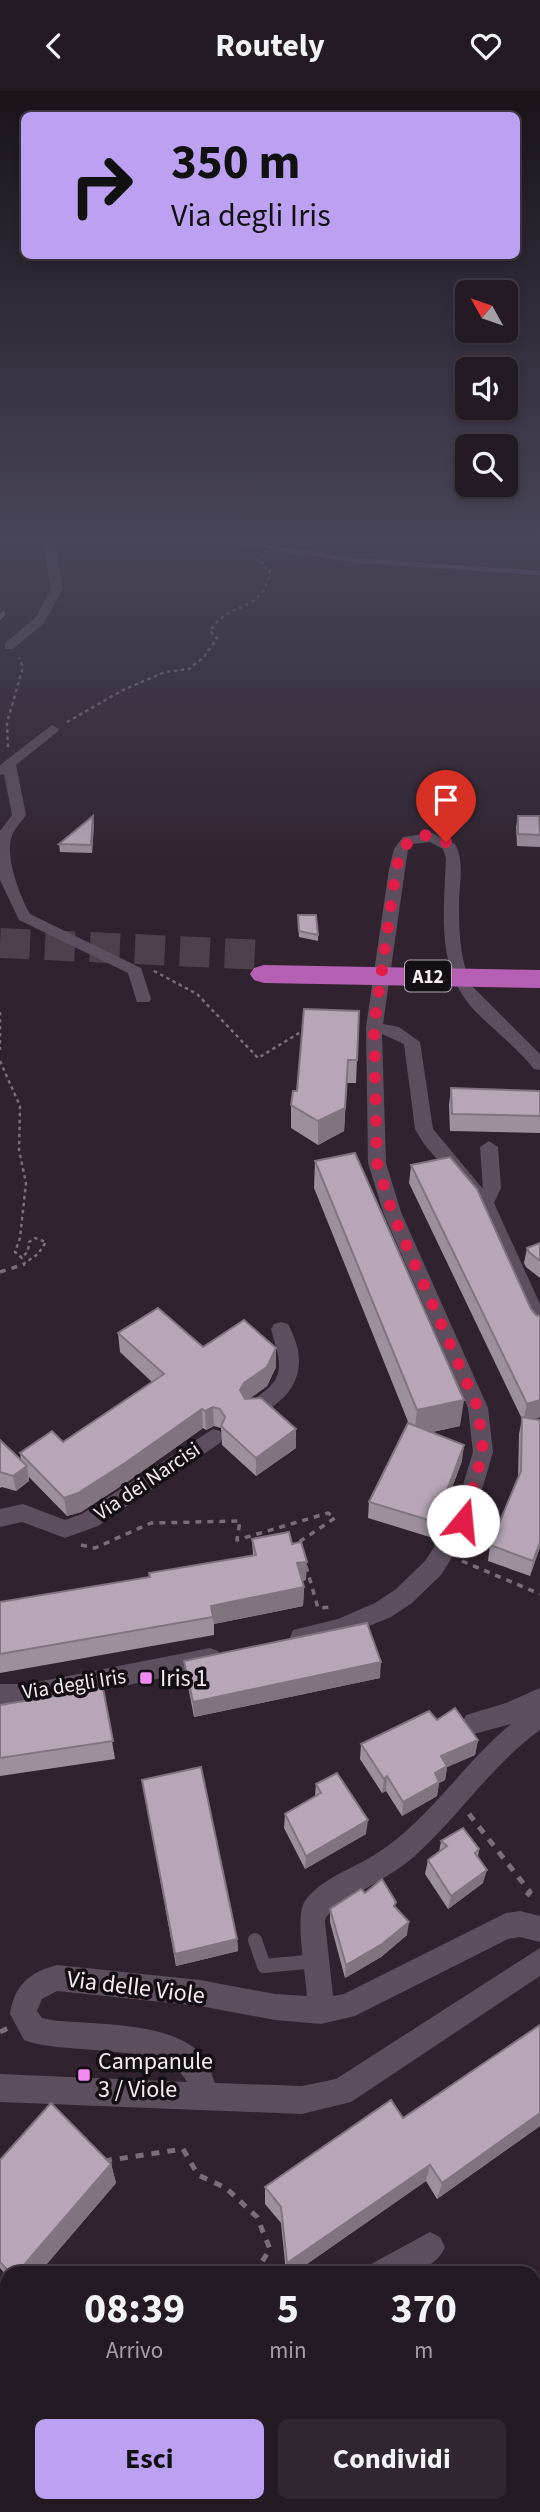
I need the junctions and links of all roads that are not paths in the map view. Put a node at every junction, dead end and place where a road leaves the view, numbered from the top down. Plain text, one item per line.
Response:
1 (52, 729) road end
2 (7, 762) edge
3 (265, 964) tunnel mouth
4 (540, 964) edge
5 (318, 965) junction
6 (540, 979) edge
7 (143, 999) dead end
8 (374, 1027) junction
9 (540, 1065) edge
10 (489, 1147) dead end
11 (485, 1203) junction
12 (518, 1280) junction
13 (540, 1290) edge
14 (540, 1326) edge
15 (281, 1329) dead end
16 (253, 1410) edge
17 (213, 1437) dead end
18 (0, 1518) edge
19 (285, 1641) edge
20 (231, 1653) edge
21 (0, 1695) edge
22 (540, 1699) edge
23 (540, 1716) edge
24 (474, 1723) dead end
25 (530, 1926) edge
26 (255, 1940) dead end
27 (318, 1961) junction
28 (540, 1961) edge
29 (321, 2011) junction
30 (0, 2088) edge
31 (204, 2096) junction
32 (430, 2247) dead end
33 (396, 2266) edge

1 - 2 street
2 - 7 street
3 - 5 highway, A12
4 - 5 highway, A12
5 - 6 highway, A12
8 - 9 street
8 - 11 street
8 - 19 street
10 - 11 street
11 - 12 street
12 - 13 street
12 - 14 street
15 - 16 street
17 - 18 street, Via dei Narcisi
20 - 21 street, Via degli Iris
22 - 24 street
23 - 27 street
25 - 29 street, Via delle Viole
26 - 27 lane
27 - 29 street
28 - 31 street
29 - 31 street, Via delle Viole
30 - 31 street
32 - 33 street

